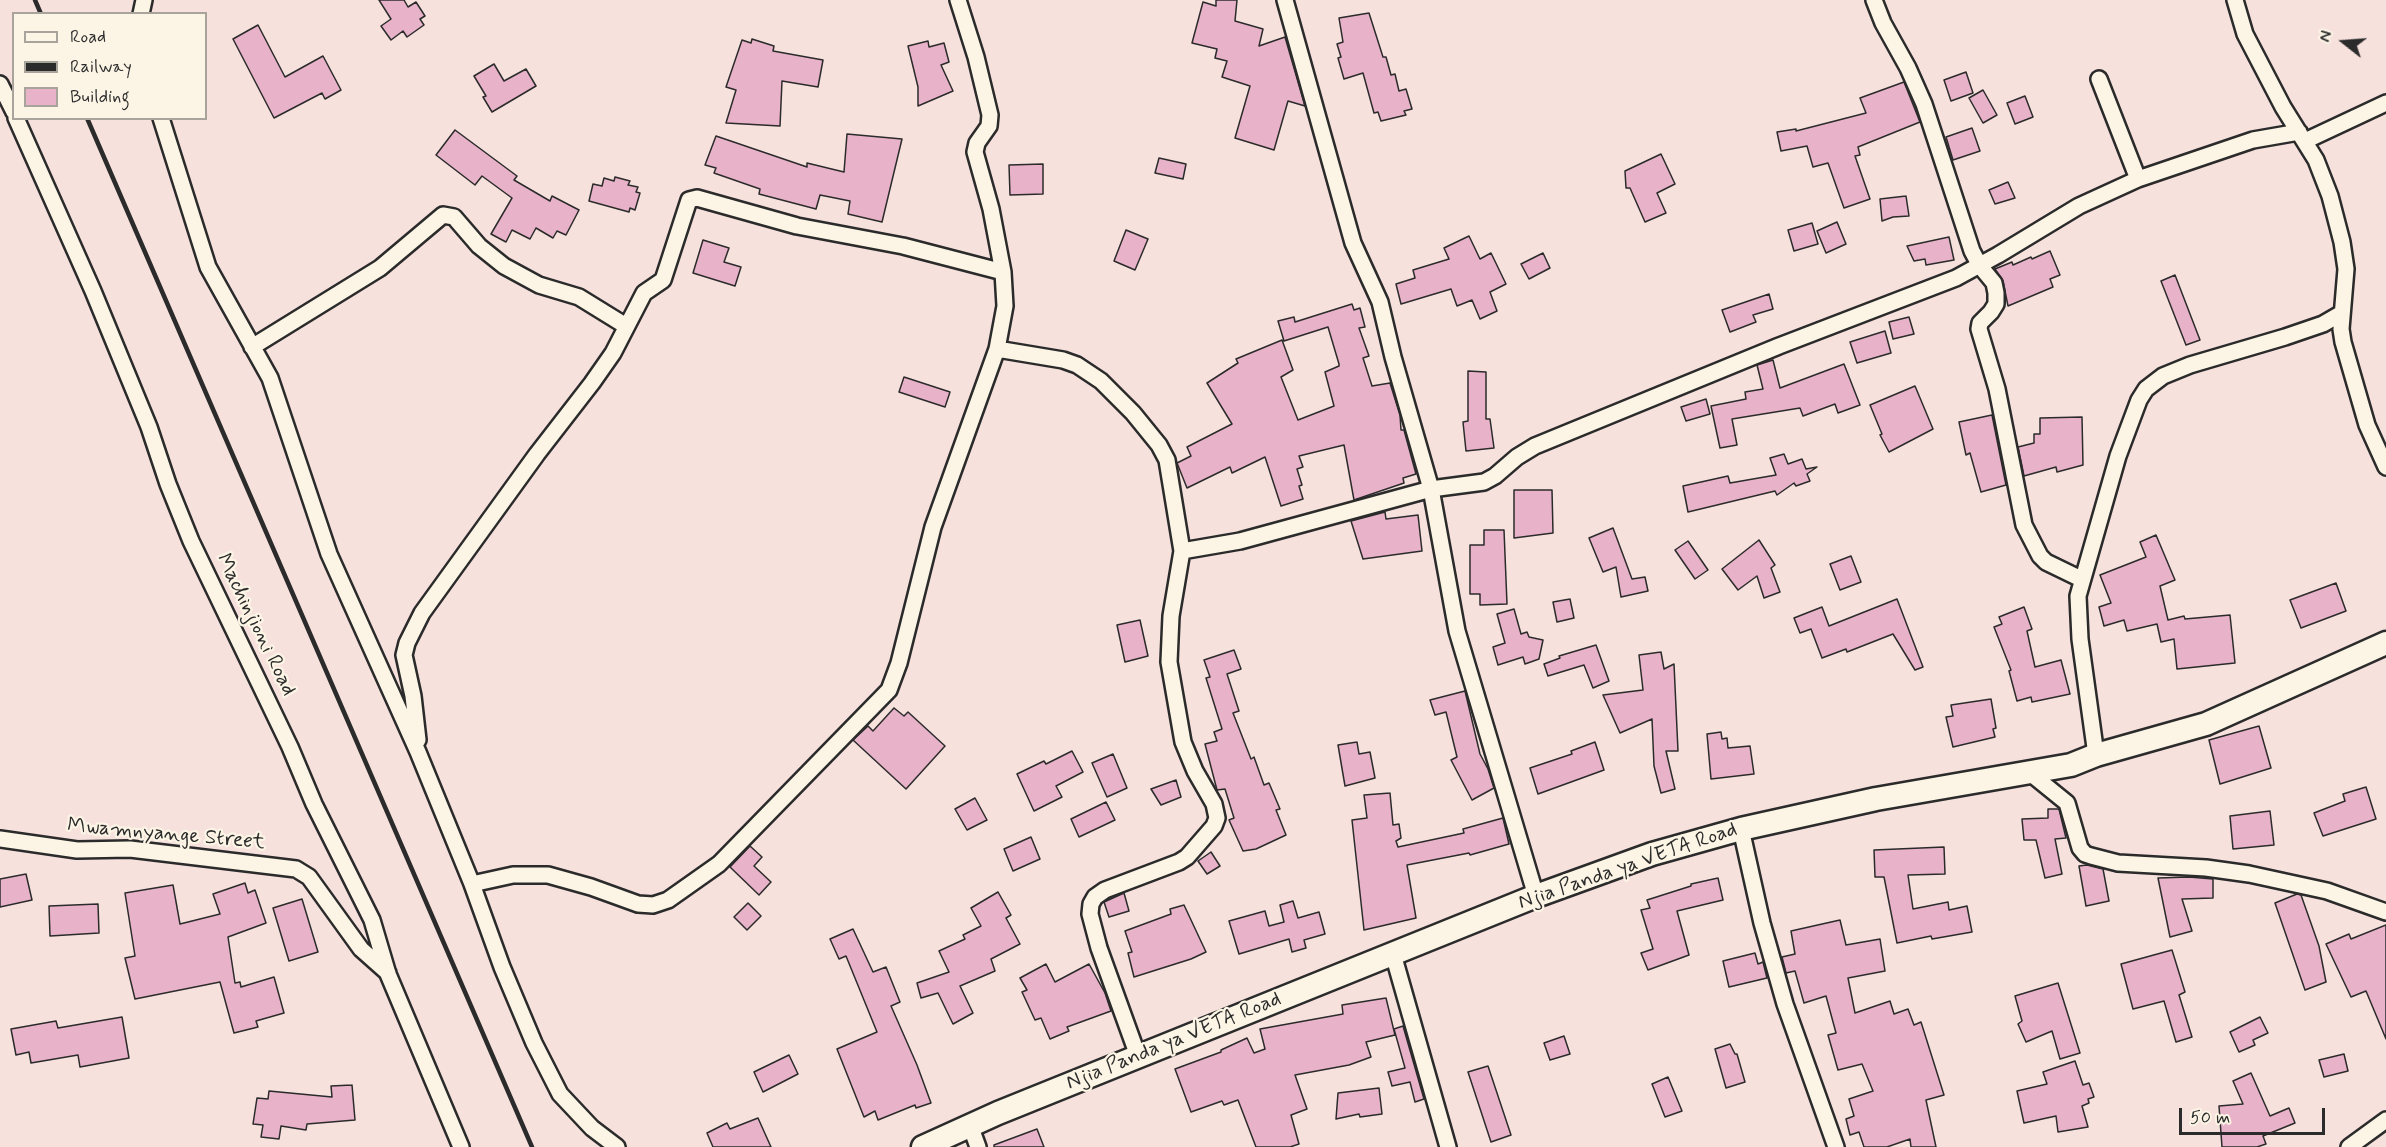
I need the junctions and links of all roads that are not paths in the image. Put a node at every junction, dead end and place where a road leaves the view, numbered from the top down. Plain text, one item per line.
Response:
1 (958, 0) edge
2 (1285, 0) edge
3 (1874, 0) edge
4 (2235, 0) edge
5 (2099, 79) dead end
6 (0, 84) edge
7 (2386, 103) edge
8 (12, 108) edge
9 (17, 120) edge
10 (162, 120) edge
11 (2302, 136) junction
12 (2138, 179) junction
13 (1980, 266) junction
14 (1003, 272) junction
15 (2342, 313) junction
16 (626, 326) junction
17 (252, 347) junction
18 (997, 349) junction
19 (2386, 466) edge
20 (1431, 489) junction
21 (1182, 551) junction
22 (2081, 579) junction
23 (2386, 643) edge
24 (418, 752) junction
25 (2096, 755) junction
26 (2030, 773) junction
27 (1741, 829) junction
28 (0, 839) edge
29 (472, 884) junction
30 (1536, 896) junction
31 (2386, 912) edge
32 (1393, 954) junction
33 (388, 974) junction
34 (1138, 1056) junction
35 (2386, 1120) edge
36 (970, 1125) junction
37 (461, 1147) edge
38 (617, 1147) edge
39 (923, 1147) edge
40 (978, 1147) edge
41 (1448, 1147) edge
42 (1836, 1147) edge
43 (2349, 1147) edge

1 - 14 street
2 - 20 street
3 - 13 street
4 - 11 street
5 - 12 street
6 - 8 street
7 - 11 street
9 - 33 street, Machinjioni Road
10 - 17 street
11 - 12 street
11 - 15 street
12 - 13 street
13 - 20 street
13 - 22 street
14 - 16 street
14 - 18 street
15 - 19 street
15 - 22 street
16 - 17 street
16 - 24 street
17 - 24 street
18 - 21 street
18 - 29 street
20 - 21 street
20 - 30 street
21 - 34 street
22 - 25 street
23 - 25 street, Njia Panda ya VETA Road
24 - 29 street
25 - 26 street, Njia Panda ya VETA Road
26 - 27 street, Njia Panda ya VETA Road
26 - 31 street
27 - 30 street, Njia Panda ya VETA Road
27 - 42 street
28 - 33 street, Mwamnyange Street
29 - 38 street
30 - 32 street, Njia Panda ya VETA Road
32 - 34 street, Njia Panda ya VETA Road
32 - 41 street
33 - 37 street, Machinjioni Road
34 - 36 street, Njia Panda ya VETA Road
35 - 43 street
36 - 39 street, Njia Panda ya VETA Road
36 - 40 street

